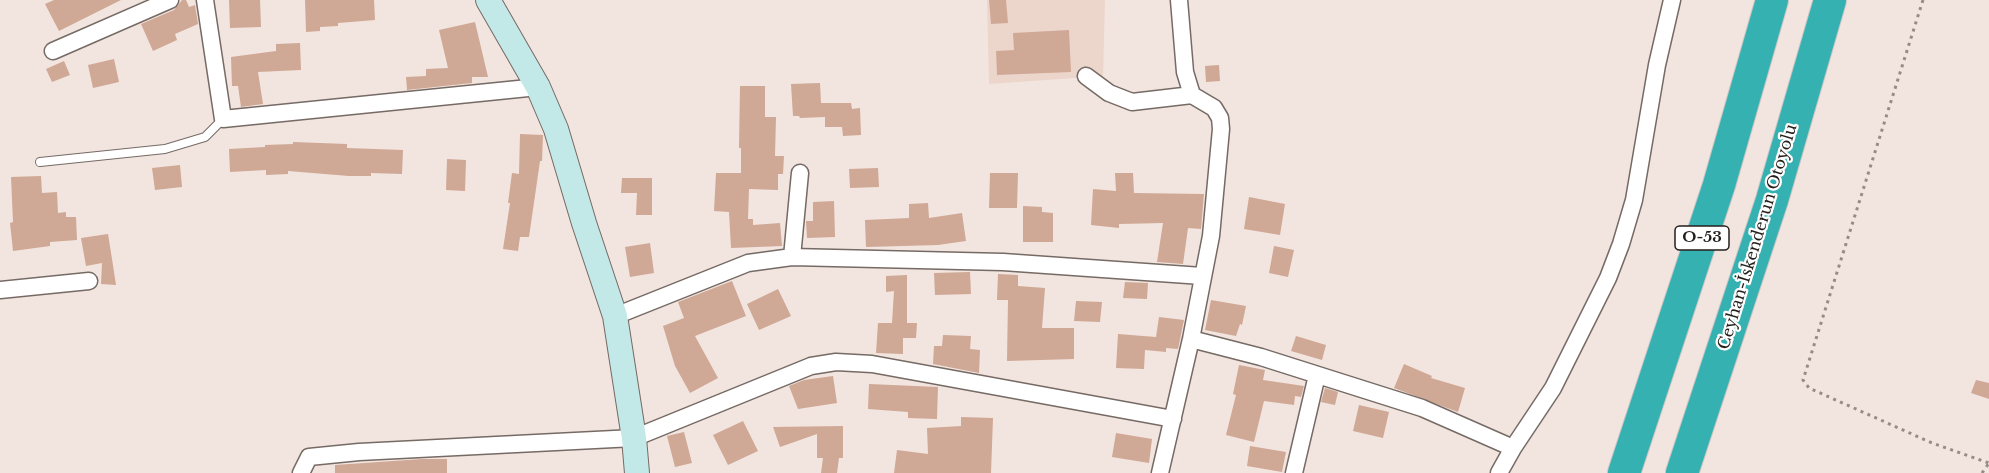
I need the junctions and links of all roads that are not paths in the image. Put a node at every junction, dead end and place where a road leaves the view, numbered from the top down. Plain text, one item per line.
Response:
1 (170, 0) edge
2 (204, 0) edge
3 (488, 0) edge
4 (1179, 0) edge
5 (1672, 0) edge
6 (1772, 0) edge
7 (1830, 0) edge
8 (53, 51) dead end
9 (1086, 76) dead end
10 (538, 87) junction
11 (1192, 95) junction
12 (223, 119) junction
13 (40, 162) dead end
14 (800, 173) dead end
15 (792, 257) junction
16 (1202, 276) junction
17 (89, 281) dead end
18 (1, 288) edge
19 (615, 316) junction
20 (1191, 339) junction
21 (1317, 375) junction
22 (1173, 419) junction
23 (634, 438) junction
24 (1513, 448) junction
25 (301, 473) edge
26 (637, 473) edge
27 (1160, 473) edge
28 (1294, 473) edge
29 (1498, 473) edge
30 (1624, 473) edge
31 (1682, 473) edge

1 - 8 street
2 - 12 street
3 - 10 street
4 - 11 street
5 - 24 street
6 - 30 highway, O-53
7 - 31 highway, Ceyhan-İskenderun Otoyolu
9 - 11 street
10 - 12 street
10 - 19 street
11 - 16 street
12 - 13 lane
14 - 15 street
15 - 16 street
15 - 19 street
16 - 20 street
17 - 18 street
19 - 23 street
20 - 21 street
20 - 22 street
21 - 24 street
21 - 28 street
22 - 23 street
22 - 27 street
23 - 25 street
23 - 26 street
24 - 29 street

